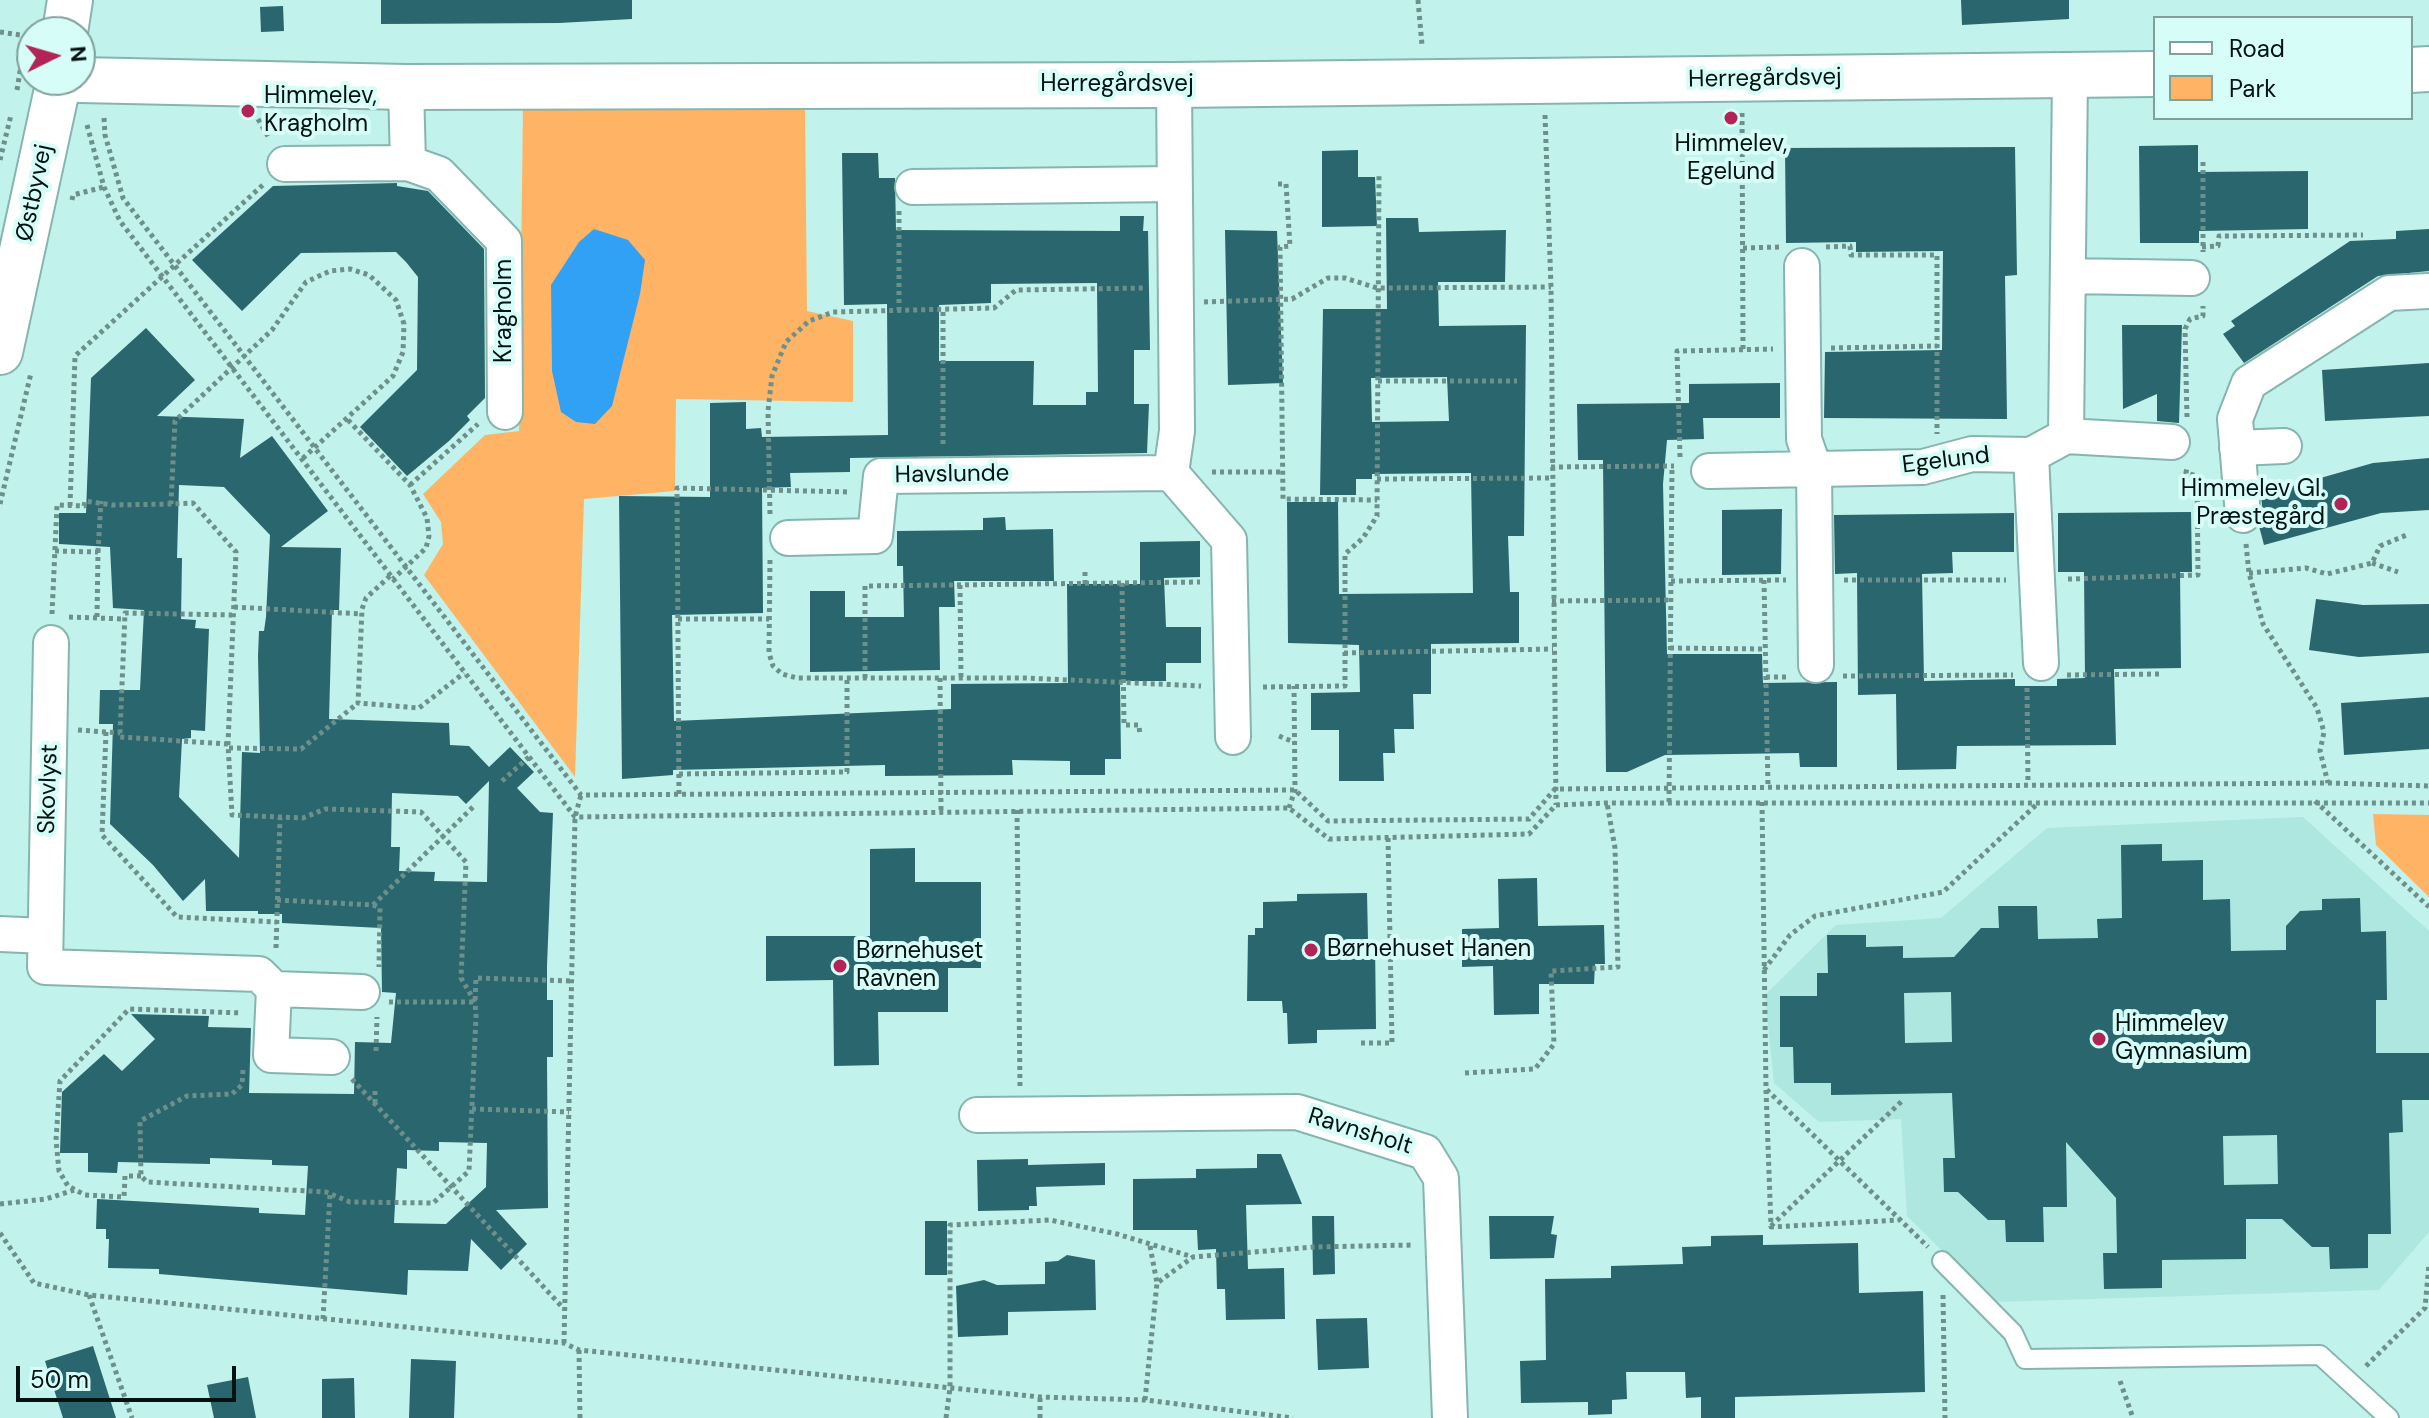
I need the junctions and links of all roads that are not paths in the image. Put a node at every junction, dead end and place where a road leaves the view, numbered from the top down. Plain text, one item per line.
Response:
1 (70, 0) edge
2 (57, 16) edge
3 (2153, 74) edge
4 (2070, 75) junction
5 (1174, 85) junction
6 (406, 87) junction
7 (96, 91) edge
8 (72, 96) edge
9 (408, 163) junction
10 (285, 164) road end
11 (1174, 184) junction
12 (913, 187) road end
13 (1800, 253) road end
14 (2190, 263) road end
15 (2069, 276) junction
16 (2429, 291) edge
17 (0, 352) edge
18 (505, 405) road end
19 (2066, 436) junction
20 (2172, 442) dead end
21 (2284, 446) dead end
22 (2237, 448) junction
23 (2031, 455) junction
24 (1814, 468) junction
25 (1709, 471) dead end
26 (1171, 473) junction
27 (2243, 515) road end
28 (788, 538) dead end
29 (51, 643) dead end
30 (2048, 669) road end
31 (1813, 673) road end
32 (1233, 737) dead end
33 (0, 934) edge
34 (45, 936) junction
35 (362, 992) road end
36 (274, 1001) junction
37 (332, 1057) road end
38 (977, 1115) dead end
39 (1942, 1261) road end
40 (1450, 1418) edge
41 (2389, 1418) edge

1 - 2 street
3 - 4 street, Herregårdsvej
4 - 5 street, Herregårdsvej
4 - 15 street
5 - 6 street, Herregårdsvej
5 - 11 street
6 - 7 street, Herregårdsvej
6 - 9 street
8 - 17 street, Østbyvej
9 - 10 street, Kragholm
9 - 18 street, Kragholm
11 - 12 street
11 - 26 street
13 - 24 street
14 - 15 street
15 - 19 street
16 - 22 street
19 - 20 street
19 - 23 street, Egelund
21 - 22 street
22 - 27 street
23 - 24 street, Egelund
23 - 30 street
24 - 25 street, Egelund
24 - 31 street
26 - 28 street, Havslunde
26 - 32 street
29 - 34 street, Skovlyst
33 - 34 street
34 - 36 street, Skovlyst
35 - 36 street, Skovlyst
36 - 37 street
38 - 40 street, Ravnsholt
39 - 41 lane

